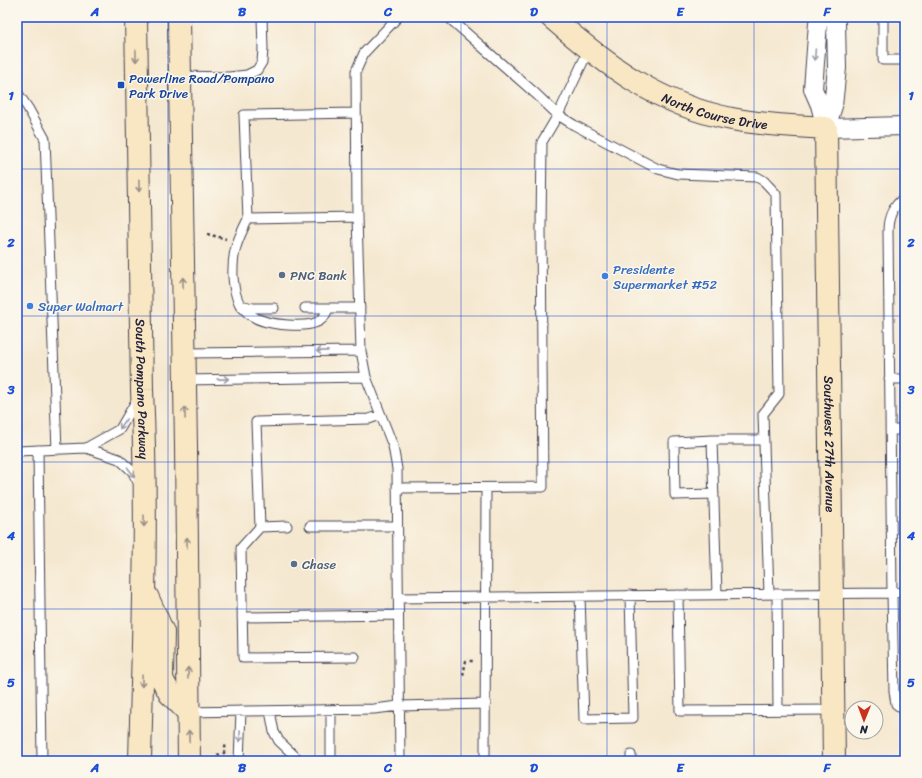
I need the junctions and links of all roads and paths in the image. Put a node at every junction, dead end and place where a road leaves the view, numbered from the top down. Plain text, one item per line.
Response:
1 (136, 17) edge
2 (179, 17) edge
3 (262, 17) edge
4 (398, 17) edge
5 (448, 17) edge
6 (551, 17) edge
7 (821, 17) edge
8 (833, 17) edge
9 (883, 17) edge
10 (588, 49) junction
11 (905, 60) edge
12 (180, 76) junction
13 (17, 92) edge
14 (356, 113) junction
15 (558, 115) junction
16 (905, 126) edge
17 (826, 128) junction
18 (905, 197) edge
19 (357, 217) junction
20 (248, 219) junction
21 (207, 234) dead end
22 (228, 240) dead end
23 (240, 304) junction
24 (274, 308) dead end
25 (305, 308) dead end
26 (329, 308) junction
27 (360, 308) junction
28 (361, 351) junction
29 (184, 353) junction
30 (366, 377) junction
31 (889, 379) junction
32 (905, 379) edge
33 (184, 380) junction
34 (142, 390) junction
35 (380, 415) junction
36 (890, 430) junction
37 (905, 430) edge
38 (712, 440) junction
39 (764, 440) junction
40 (86, 448) junction
41 (38, 450) junction
42 (57, 450) junction
43 (17, 451) edge
44 (397, 488) junction
45 (486, 488) junction
46 (144, 494) junction
47 (714, 494) junction
48 (287, 526) dead end
49 (310, 526) dead end
50 (397, 526) junction
51 (260, 527) junction
52 (144, 588) junction
53 (905, 592) edge
54 (892, 593) junction
55 (717, 594) junction
56 (773, 594) junction
57 (832, 594) junction
58 (630, 595) junction
59 (678, 595) junction
60 (580, 596) junction
61 (486, 597) junction
62 (398, 598) junction
63 (398, 615) junction
64 (242, 617) junction
65 (355, 657) dead end
66 (486, 704) junction
67 (399, 706) junction
68 (331, 710) junction
69 (778, 710) junction
70 (834, 710) junction
71 (241, 711) junction
72 (270, 711) junction
73 (905, 711) edge
74 (188, 712) junction
75 (226, 741) dead end
76 (217, 755) dead end
77 (42, 761) edge
78 (140, 761) edge
79 (189, 761) edge
80 (239, 761) edge
81 (300, 761) edge
82 (331, 761) edge
83 (400, 761) edge
84 (485, 761) edge
85 (834, 761) edge

1 -> 34 main road, South Pompano Parkway
2 - 12 main road
3 - 12 lane
4 - 14 lane
5 - 15 lane
6 - 10 main road, North Course Drive
7 -> 17 street, Southwest 27th Avenue
8 - 17 street, Southwest 27th Avenue
9 - 11 lane
10 - 15 lane
10 - 17 main road, North Course Drive
29 -> 12 main road
13 - 42 lane
14 - 19 lane
14 - 20 lane
15 - 39 lane
15 - 45 lane
16 - 17 street, North Course Drive
17 - 57 main road, Southwest 27th Avenue
18 - 31 lane
19 - 20 lane
19 - 27 lane
20 - 23 lane
21 - 22 path
23 - 24 lane
23 - 26 lane
25 - 26 lane
26 - 27 lane
27 - 28 lane
28 -> 29 lane
28 - 30 lane
29 - 33 main road
33 -> 30 lane
30 - 35 lane
31 - 32 lane
31 - 36 lane
74 -> 33 main road
34 -> 40 lane
34 - 46 main road, South Pompano Parkway
35 - 44 lane
35 - 51 lane
36 - 37 lane
36 - 54 lane
38 - 39 lane
38 - 47 lane
38 - 47 lane
39 - 56 lane
40 - 42 lane
40 -> 46 lane
41 - 42 lane
41 - 43 lane
41 - 77 lane
44 - 45 lane
44 - 50 lane
45 - 61 lane
46 -> 52 main road, South Pompano Parkway
47 - 55 lane
48 - 51 lane
49 - 50 lane
50 - 62 lane
51 - 64 lane
52 - 74 main road
52 -> 78 main road, South Pompano Parkway
53 - 54 lane
54 - 57 lane
54 - 73 lane
55 - 56 lane
55 - 59 lane
56 - 57 lane
56 - 69 lane
57 - 70 main road, Southwest 27th Avenue
58 - 59 lane
58 - 60 lane
58 - 60 lane
59 - 69 lane
60 - 61 lane
61 - 62 lane
61 - 66 lane
62 - 63 lane
63 - 64 lane
63 - 67 lane
64 - 65 lane
66 - 67 lane
66 - 84 lane
67 - 68 lane
67 - 83 lane
68 - 72 lane
68 - 82 lane
69 - 70 lane
70 - 85 main road, Southwest 27th Avenue
71 - 72 lane
71 - 74 lane
71 -> 80 lane
72 - 81 lane
79 -> 74 main road
75 - 76 path

